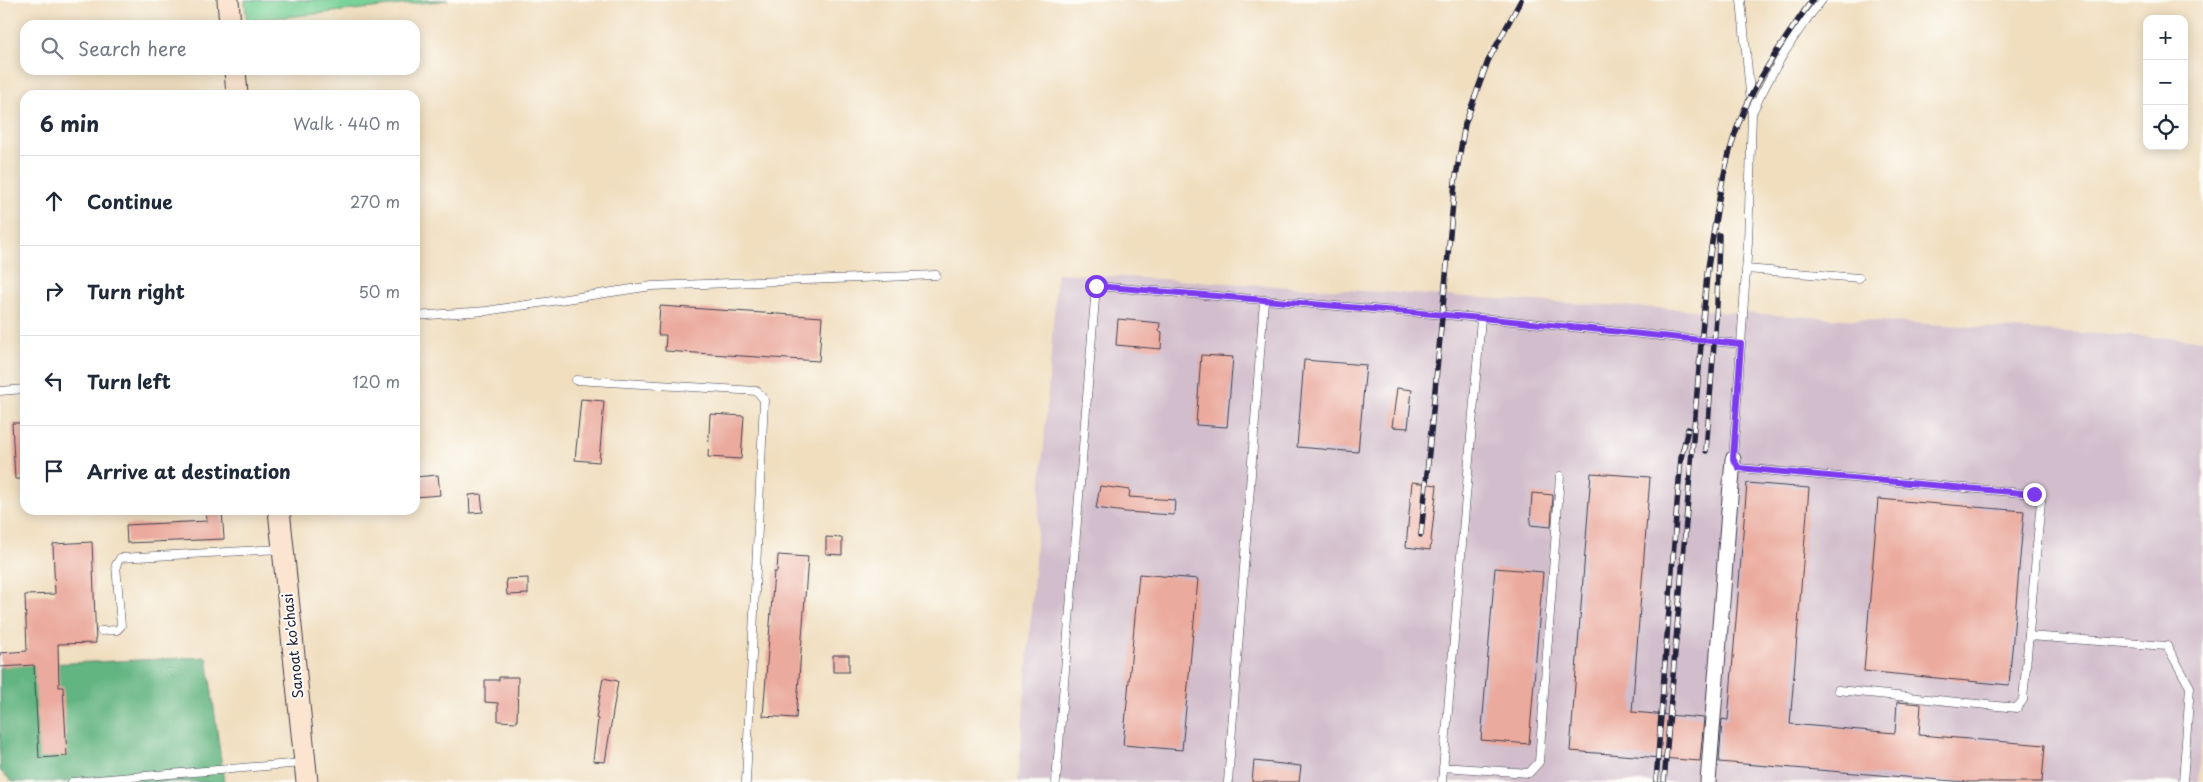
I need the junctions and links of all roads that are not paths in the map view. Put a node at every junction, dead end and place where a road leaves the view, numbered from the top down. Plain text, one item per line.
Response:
1 (228, 0) edge
2 (1741, 0) edge
3 (1822, 0) edge
4 (230, 20) edge
5 (235, 75) edge
6 (237, 90) edge
7 (1752, 113) junction
8 (1746, 269) junction
9 (936, 275) dead end
10 (1859, 278) dead end
11 (1264, 300) junction
12 (420, 316) edge
13 (1481, 318) junction
14 (1741, 344) junction
15 (576, 380) dead end
16 (20, 389) edge
17 (0, 391) edge
18 (1733, 459) junction
19 (1560, 476) dead end
20 (280, 515) edge
21 (283, 548) junction
22 (101, 631) dead end
23 (2029, 636) junction
24 (1838, 690) dead end
25 (1443, 767) junction
26 (306, 773) edge
27 (72, 782) edge
28 (746, 782) edge
29 (1056, 782) edge
30 (1228, 782) edge
31 (1442, 782) edge
32 (1708, 782) edge
33 (2183, 782) edge

1 - 4 main road
2 - 7 lane
3 - 7 lane
5 - 6 main road
7 - 8 lane
8 - 10 lane
8 - 14 lane
9 - 12 lane
11 - 13 lane
11 - 29 lane
11 - 30 lane
13 - 14 lane
13 - 25 lane
14 - 18 lane
15 - 28 lane
16 - 17 lane
18 - 23 lane
18 - 32 street
19 - 25 lane
20 - 21 main road, Sanoat ko'chasi
21 - 22 lane
21 - 26 main road, Sanoat ko'chasi
23 - 24 lane
23 - 33 lane
25 - 31 lane
26 - 27 lane

